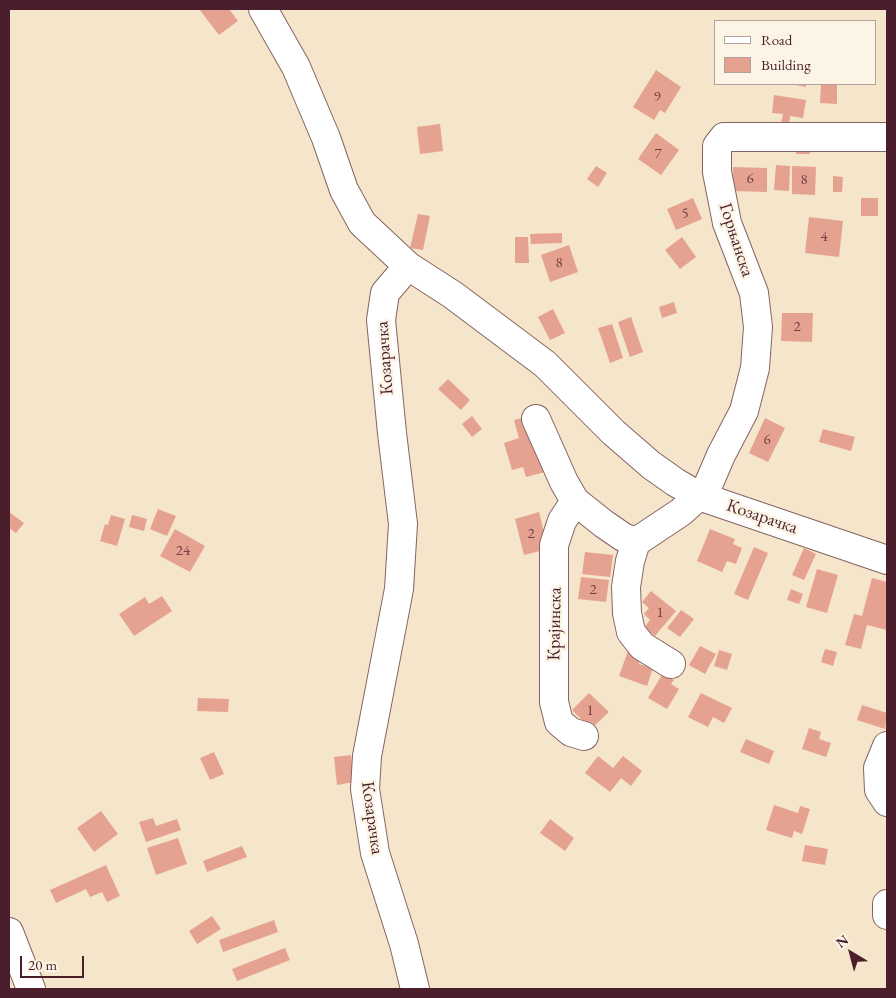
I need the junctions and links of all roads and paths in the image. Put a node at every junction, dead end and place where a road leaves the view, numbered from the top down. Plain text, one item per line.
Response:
1 (263, 9) edge
2 (887, 137) edge
3 (408, 266) junction
4 (536, 419) dead end
5 (701, 497) junction
6 (575, 501) junction
7 (636, 542) junction
8 (887, 560) edge
9 (671, 664) dead end
10 (584, 736) dead end
11 (887, 746) edge
12 (887, 802) edge
13 (887, 904) edge
14 (887, 915) edge
15 (9, 932) edge
16 (31, 989) edge
17 (415, 989) edge

1 - 3 street
2 - 5 street, Горњанска
3 - 5 street, Козарачка
3 - 17 street, Козарачка
4 - 6 street
5 - 7 street
5 - 8 street, Козарачка
6 - 7 street
6 - 10 street, Крајинска
7 - 9 street
11 - 12 street
13 - 14 street
15 - 16 street

